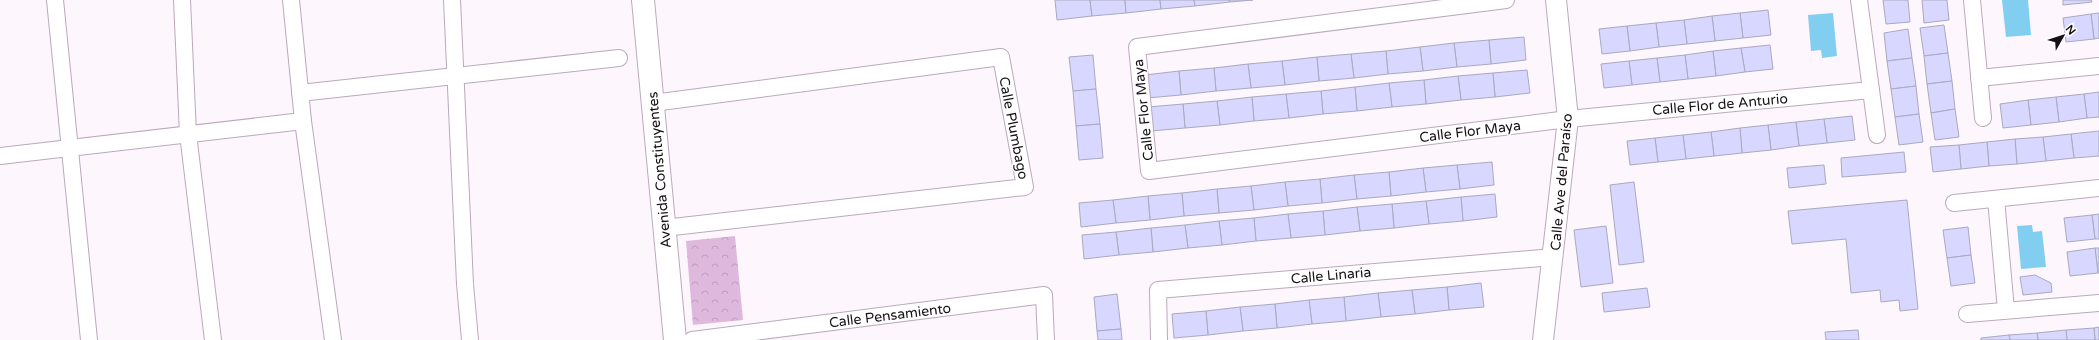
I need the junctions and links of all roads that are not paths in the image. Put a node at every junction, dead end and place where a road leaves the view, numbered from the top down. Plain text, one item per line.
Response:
1 (55, 0) edge
2 (182, 0) edge
3 (291, 0) edge
4 (452, 0) edge
5 (643, 0) edge
6 (1506, 0) edge
7 (1556, 0) edge
8 (1859, 0) edge
9 (1972, 0) edge
10 (619, 58) dead end
11 (2099, 66) edge
12 (454, 76) junction
13 (1979, 78) junction
14 (1871, 90) junction
15 (300, 93) junction
16 (653, 103) junction
17 (1983, 118) dead end
18 (1568, 119) junction
19 (303, 121) junction
20 (188, 134) junction
21 (1877, 135) dead end
22 (69, 148) junction
23 (0, 156) edge
24 (2099, 188) edge
25 (1996, 199) junction
26 (1954, 203) dead end
27 (664, 228) junction
28 (1554, 257) junction
29 (2099, 303) edge
30 (2006, 310) junction
31 (1967, 314) dead end
32 (89, 340) edge
33 (213, 340) edge
34 (333, 340) edge
35 (470, 340) edge
36 (675, 340) edge
37 (692, 340) edge
38 (1046, 340) edge
39 (1159, 340) edge
40 (1543, 340) edge

1 - 22 street
2 - 20 street
3 - 15 street
4 - 12 street
5 - 16 main road, Avenida Constituyentes
6 - 18 street, Calle Flor Maya
7 - 18 street, Calle Ave del Paraíso
8 - 14 street
9 - 13 street
10 - 12 street
11 - 13 street
12 - 15 street
12 - 35 street
13 - 17 street
14 - 18 street, Calle Flor de Anturio
14 - 21 street
15 - 19 street
16 - 27 main road, Avenida Constituyentes
16 - 27 street, Calle Plumbago
18 - 28 street, Calle Ave del Paraíso
19 - 20 street
19 - 34 street
20 - 22 street
20 - 33 street
22 - 23 street
22 - 32 street
24 - 25 street
25 - 26 street
25 - 30 street
27 - 36 main road, Avenida Constituyentes
28 - 39 street, Calle Linaria
28 - 40 street, Calle Ave del Paraíso
29 - 30 street
30 - 31 street
37 - 38 street, Calle Pensamiento

